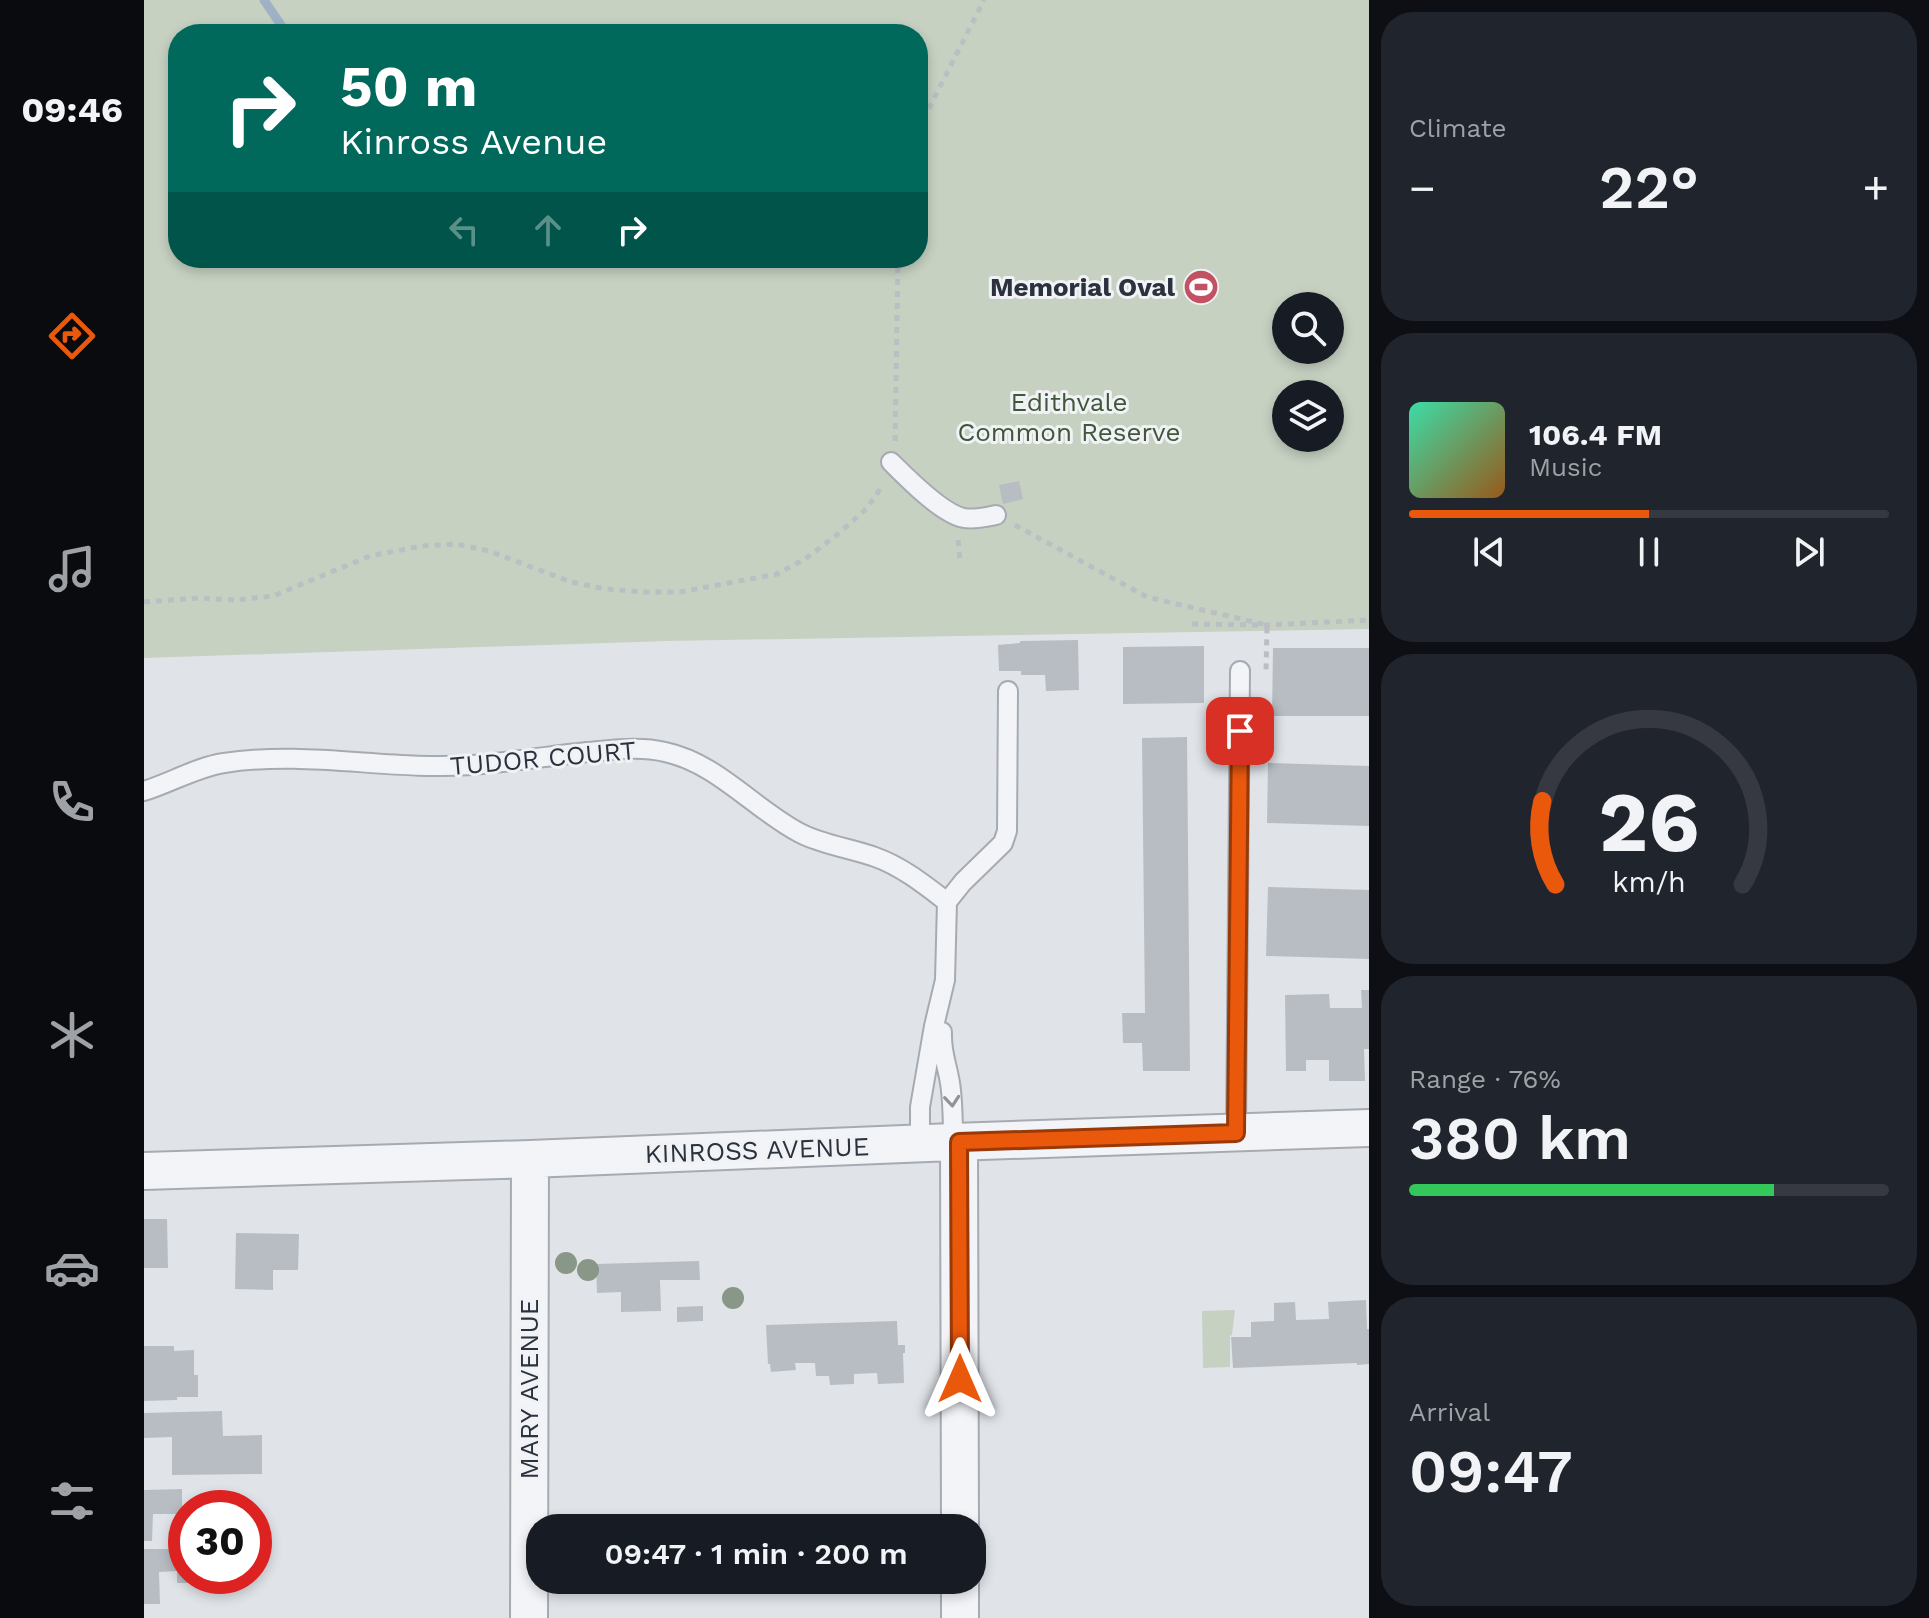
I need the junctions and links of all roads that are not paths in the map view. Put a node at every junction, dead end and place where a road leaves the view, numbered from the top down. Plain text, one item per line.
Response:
1 (891, 462) road end
2 (996, 515) road end
3 (1240, 671) dead end
4 (1008, 691) dead end
5 (144, 791) edge
6 (947, 902) junction
7 (940, 1005) junction
8 (1369, 1128) edge
9 (1236, 1133) junction
10 (944, 1142) junction
11 (530, 1159) junction
12 (144, 1171) edge
13 (959, 1514) edge
14 (960, 1594) edge
15 (529, 1618) edge
16 (960, 1618) edge

1 - 2 lane
3 - 9 lane
4 - 6 lane
5 - 6 lane, TUDOR COURT
6 - 7 lane
7 -> 10 lane
7 - 10 lane
8 - 9 street, KINROSS AVENUE
9 - 10 street, KINROSS AVENUE
10 - 11 street, KINROSS AVENUE
10 - 13 street
11 - 12 street, KINROSS AVENUE
11 - 15 street, MARY AVENUE
14 - 16 street

